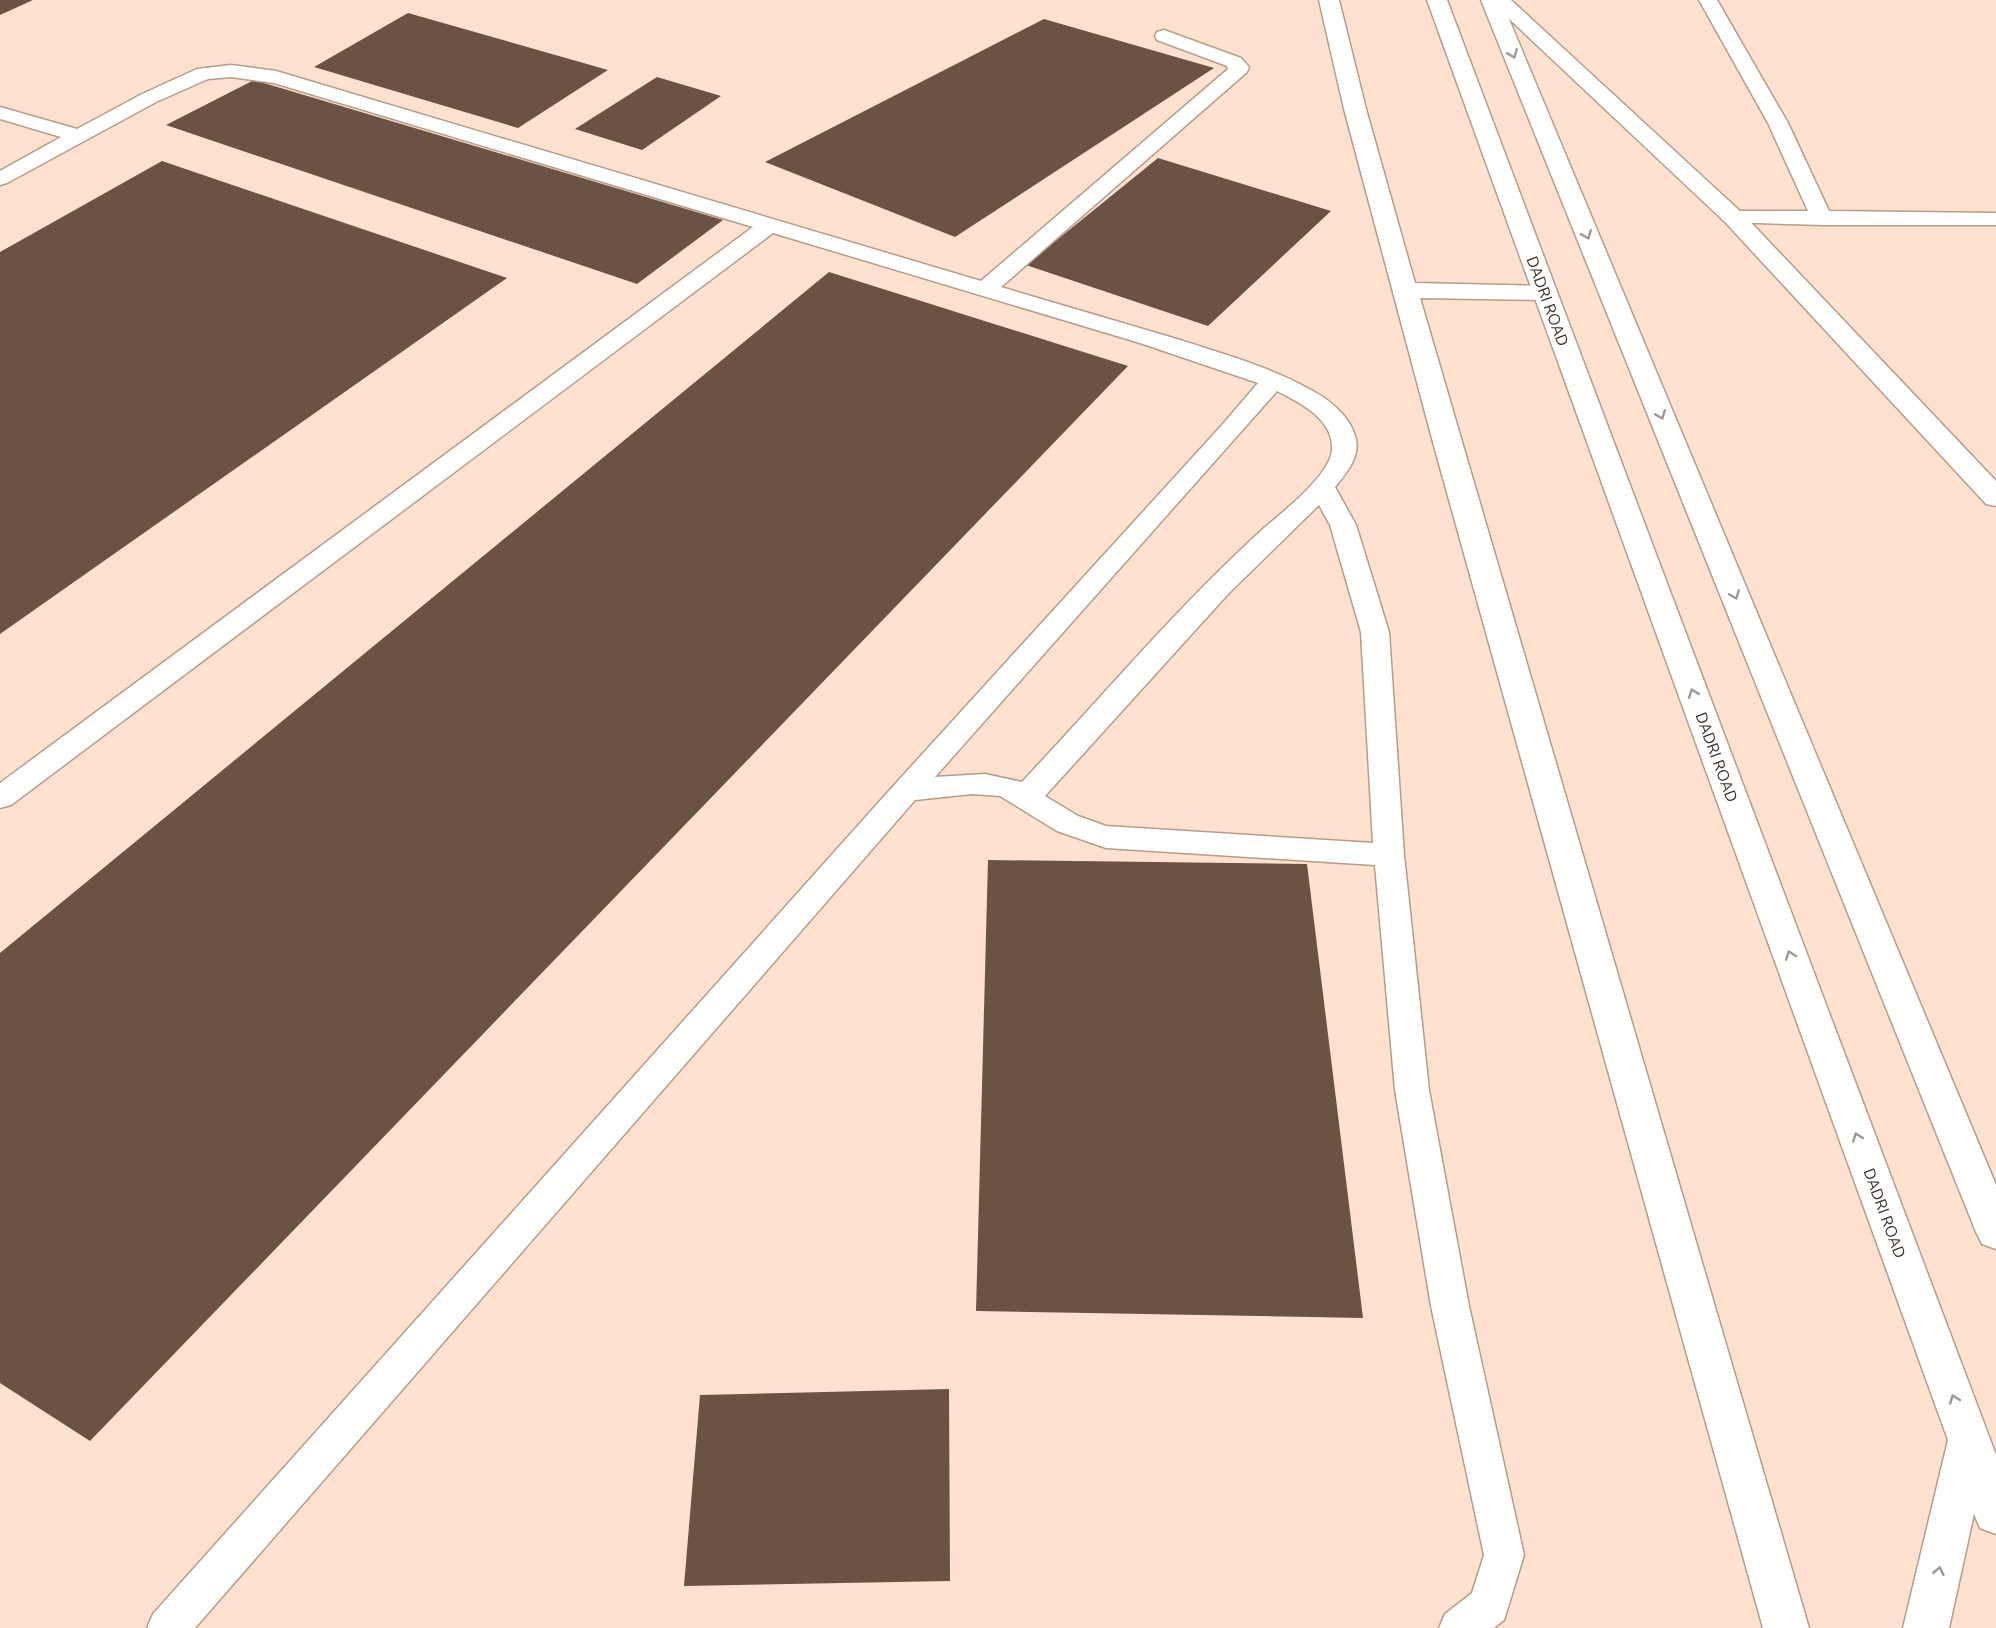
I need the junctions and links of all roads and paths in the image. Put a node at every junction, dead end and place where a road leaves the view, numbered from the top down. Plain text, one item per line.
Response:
1 (1329, 0) edge
2 (1437, 0) edge
3 (1491, 0) edge
4 (1499, 0) edge
5 (1708, 0) edge
6 (1164, 36) dead end
7 (0, 113) edge
8 (78, 136) junction
9 (0, 179) edge
10 (1733, 217) junction
11 (1822, 219) junction
12 (1996, 219) edge
13 (769, 225) junction
14 (985, 289) junction
15 (1405, 290) junction
16 (1545, 293) junction
17 (1273, 380) junction
18 (1322, 486) junction
19 (1996, 498) edge
20 (906, 790) junction
21 (1026, 797) junction
22 (0, 798) edge
23 (1389, 855) junction
24 (1996, 1232) edge
25 (1969, 1440) junction
26 (1996, 1513) edge
27 (168, 1628) edge
28 (1460, 1628) edge
29 (1786, 1628) edge
30 (1926, 1628) edge

1 - 15 main road
2 - 16 main road, DADRI ROAD
3 -> 24 main road
4 - 10 main road
5 - 11 lane
6 - 14 lane
7 - 8 lane
8 - 9 lane
8 - 13 lane
10 - 11 lane
10 - 19 main road
11 - 12 lane
13 - 14 lane
13 - 22 lane
14 - 17 lane
15 - 16 main road
15 - 29 main road
25 -> 16 main road, DADRI ROAD
17 - 18 lane
17 - 20 lane
18 - 21 lane
18 - 23 lane
20 - 21 lane
20 - 27 lane
21 - 23 lane
23 - 28 lane
25 - 26 main road, DADRI ROAD
30 -> 25 main road

